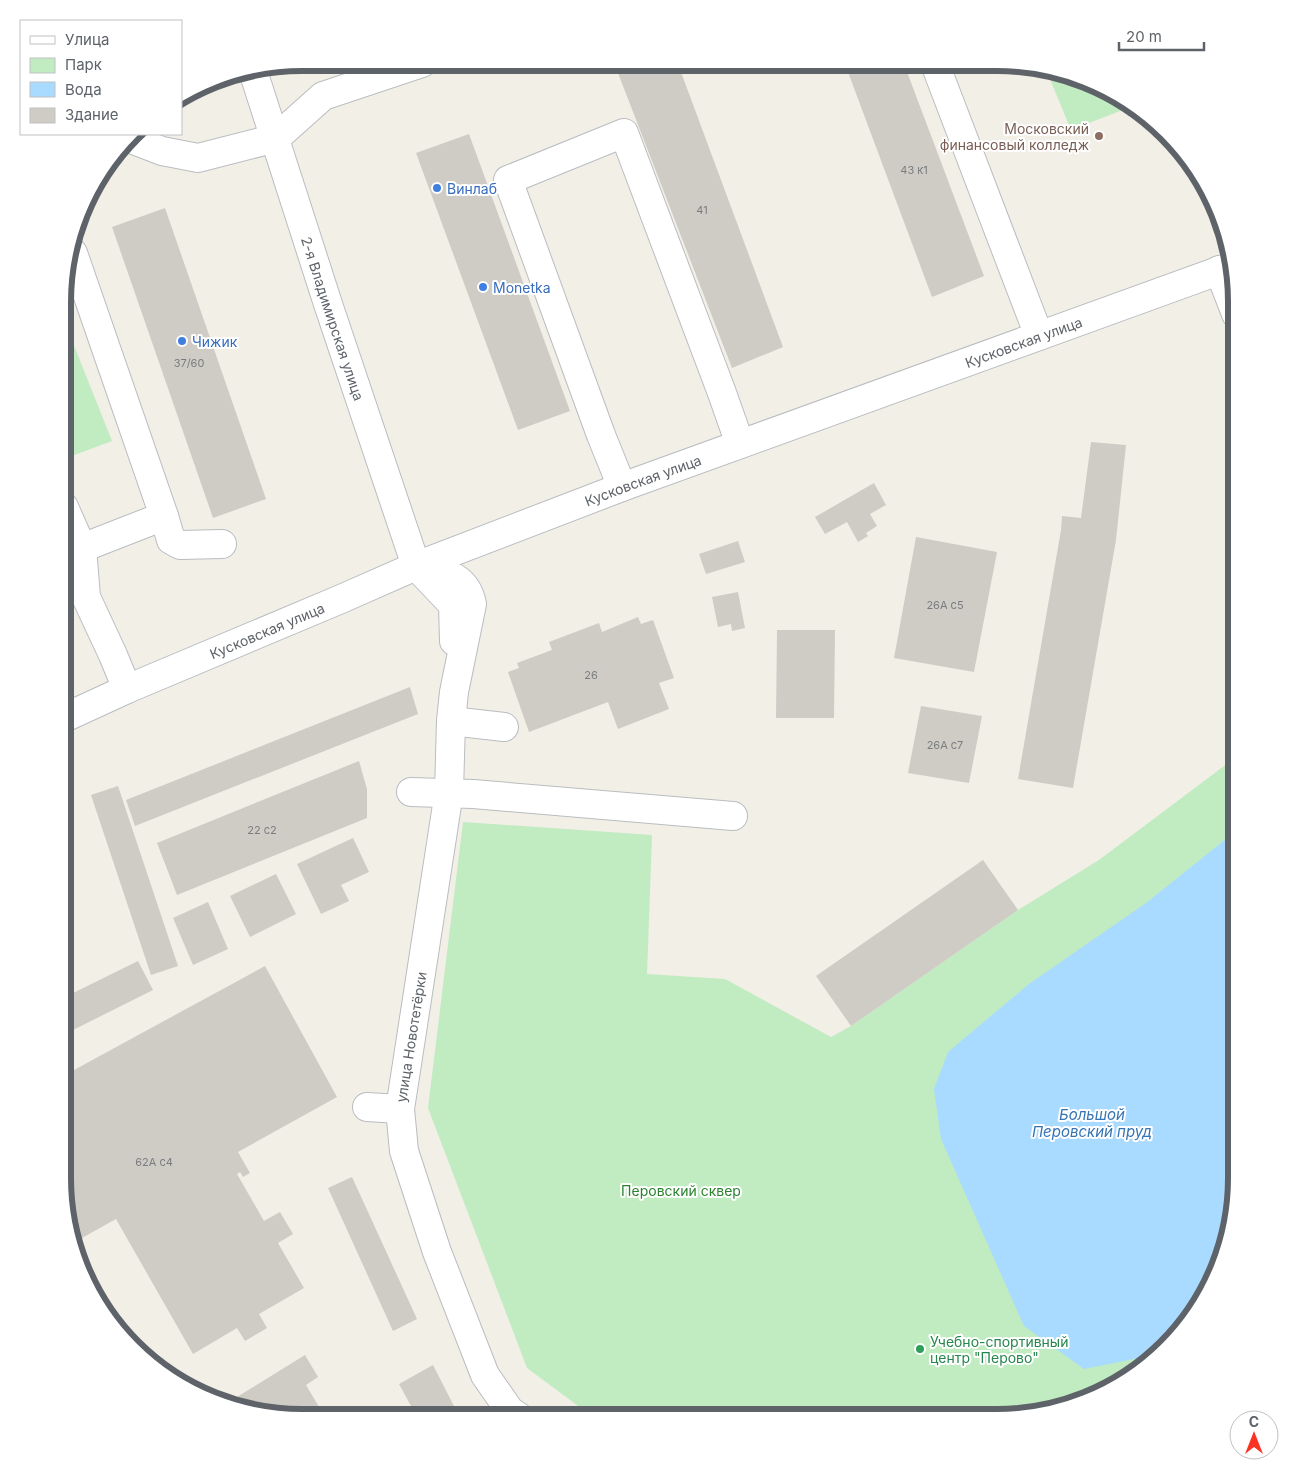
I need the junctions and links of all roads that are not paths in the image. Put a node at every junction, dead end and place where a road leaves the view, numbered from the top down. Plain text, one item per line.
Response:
1 (377, 71) edge
2 (938, 71) edge
3 (255, 76) edge
4 (276, 138) junction
5 (137, 142) edge
6 (75, 260) edge
7 (1225, 268) edge
8 (1039, 336) junction
9 (740, 444) junction
10 (622, 487) junction
11 (164, 516) junction
12 (71, 523) edge
13 (222, 544) dead end
14 (82, 548) junction
15 (416, 566) junction
16 (127, 689) junction
17 (71, 715) edge
18 (451, 721) junction
19 (504, 727) dead end
20 (411, 792) dead end
21 (449, 792) junction
22 (733, 816) dead end
23 (367, 1107) dead end
24 (400, 1109) junction
25 (505, 1409) edge

1 - 4 street
2 - 8 street
3 - 4 street, 2-я Владимирская улица
4 - 5 street
4 - 15 street, 2-я Владимирская улица
6 - 11 street
7 - 8 street, Кусковская улица
8 - 9 street, Кусковская улица
9 - 10 street, Кусковская улица
9 - 10 street
10 - 15 street, Кусковская улица
11 - 13 street
11 - 14 street
12 - 14 street
14 - 16 street
15 - 16 street, Кусковская улица
15 - 18 street, улица Новотетёрки
16 - 17 street, Кусковская улица
18 - 19 street
18 - 21 street, улица Новотетёрки
20 - 21 street
21 - 22 street
21 - 24 street, улица Новотетёрки
23 - 24 street
24 - 25 street, улица Новотетёрки

